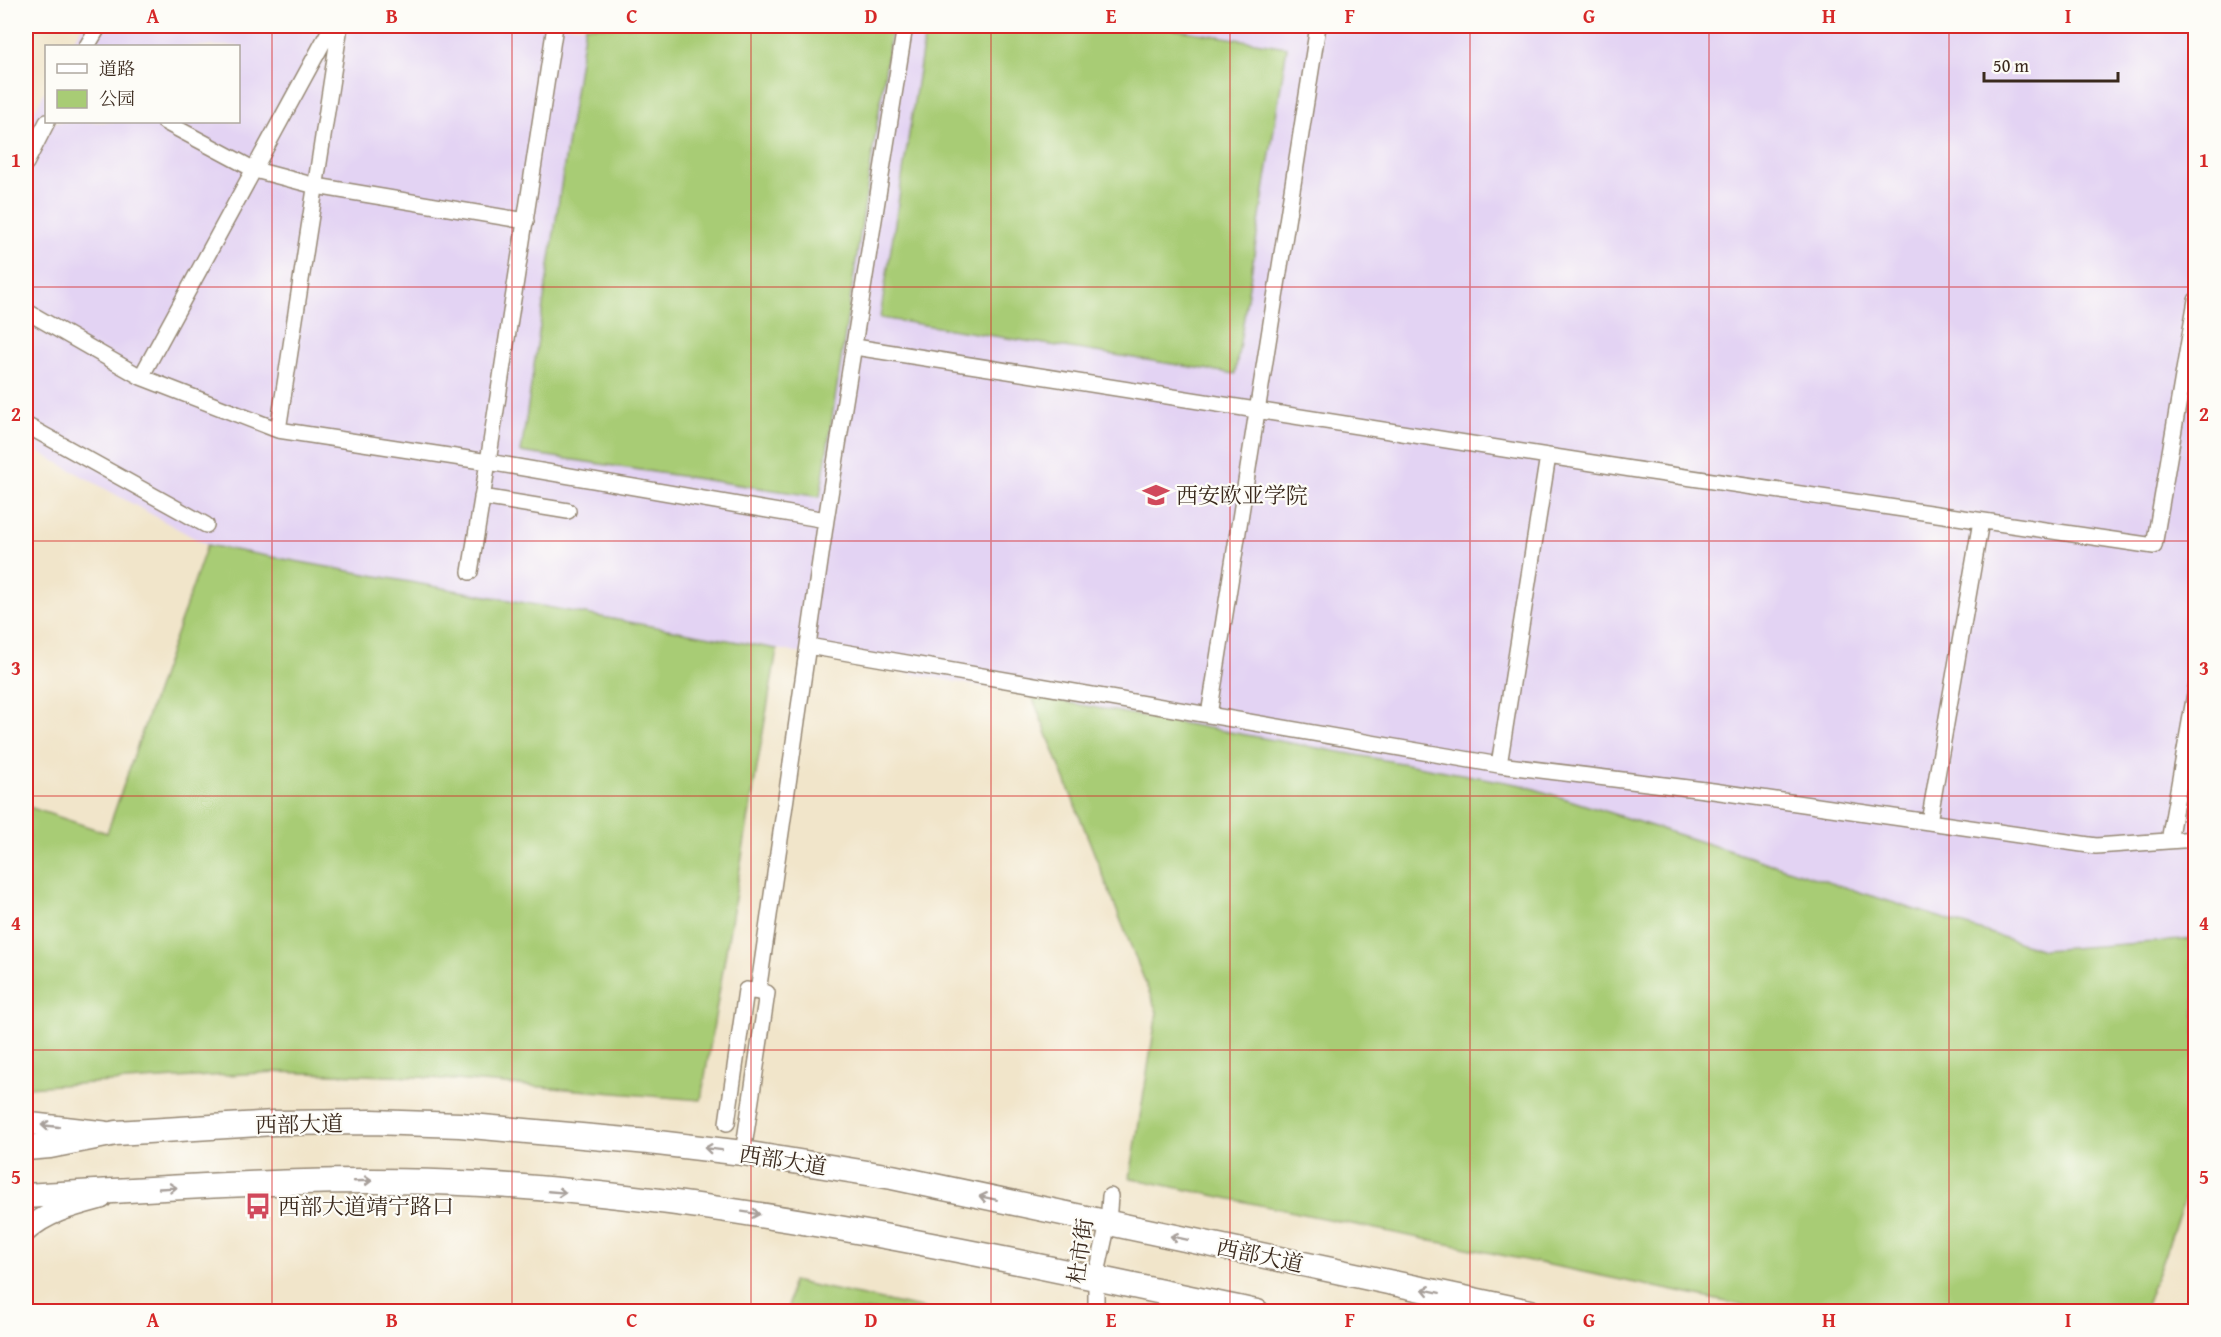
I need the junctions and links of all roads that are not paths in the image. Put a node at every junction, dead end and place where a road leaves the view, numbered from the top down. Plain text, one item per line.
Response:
1 (99, 26) edge
2 (332, 26) edge
3 (340, 26) edge
4 (555, 26) edge
5 (905, 26) edge
6 (1318, 26) edge
7 (88, 45) edge
8 (46, 123) edge
9 (167, 123) edge
10 (26, 163) edge
11 (255, 170) junction
12 (316, 186) junction
13 (526, 221) junction
14 (2196, 300) edge
15 (26, 311) edge
16 (855, 347) junction
17 (141, 377) junction
18 (1257, 410) junction
19 (26, 425) edge
20 (278, 430) junction
21 (1548, 456) junction
22 (488, 462) junction
23 (482, 497) junction
24 (568, 510) dead end
25 (826, 520) junction
26 (1981, 520) junction
27 (206, 525) dead end
28 (470, 572) dead end
29 (808, 646) junction
30 (2196, 688) edge
31 (1209, 715) junction
32 (1499, 765) junction
33 (1929, 822) junction
34 (2196, 839) edge
35 (2169, 841) junction
36 (758, 992) junction
37 (26, 1123) edge
38 (727, 1123) dead end
39 (116, 1133) junction
40 (26, 1148) edge
41 (743, 1153) junction
42 (135, 1190) junction
43 (26, 1196) edge
44 (1110, 1196) dead end
45 (1108, 1223) junction
46 (26, 1231) edge
47 (1096, 1278) junction
48 (1096, 1311) edge
49 (1257, 1311) edge
50 (1530, 1311) edge

1 - 7 street
2 - 11 street
3 - 12 street
4 - 13 street
5 - 16 street
6 - 18 street
8 - 10 street
9 - 11 street
11 - 12 street
11 - 17 street
12 - 13 street
12 - 20 street
13 - 22 street
14 - 26 street
15 - 17 street
16 - 18 street
16 - 25 street
17 - 20 street
18 - 21 street
18 - 31 street
19 - 27 street
20 - 22 street
21 - 26 street
21 - 32 street
22 - 23 street
22 - 25 street
23 - 24 street
23 - 28 street
25 - 29 street
26 - 33 street
29 - 31 street
29 - 36 street
30 - 35 street
31 - 32 street
32 - 33 street
33 - 35 street
34 - 35 street
36 - 38 street
36 - 41 street
39 -> 37 main road
39 - 40 main road, 西部大道
41 -> 39 main road, 西部大道
45 -> 41 main road, 西部大道
42 - 43 main road
42 - 46 main road
42 -> 47 main road
44 - 45 street, 杜市街
45 - 47 street, 杜市街
50 -> 45 main road, 西部大道
47 - 48 street, 杜市街
47 - 49 main road

